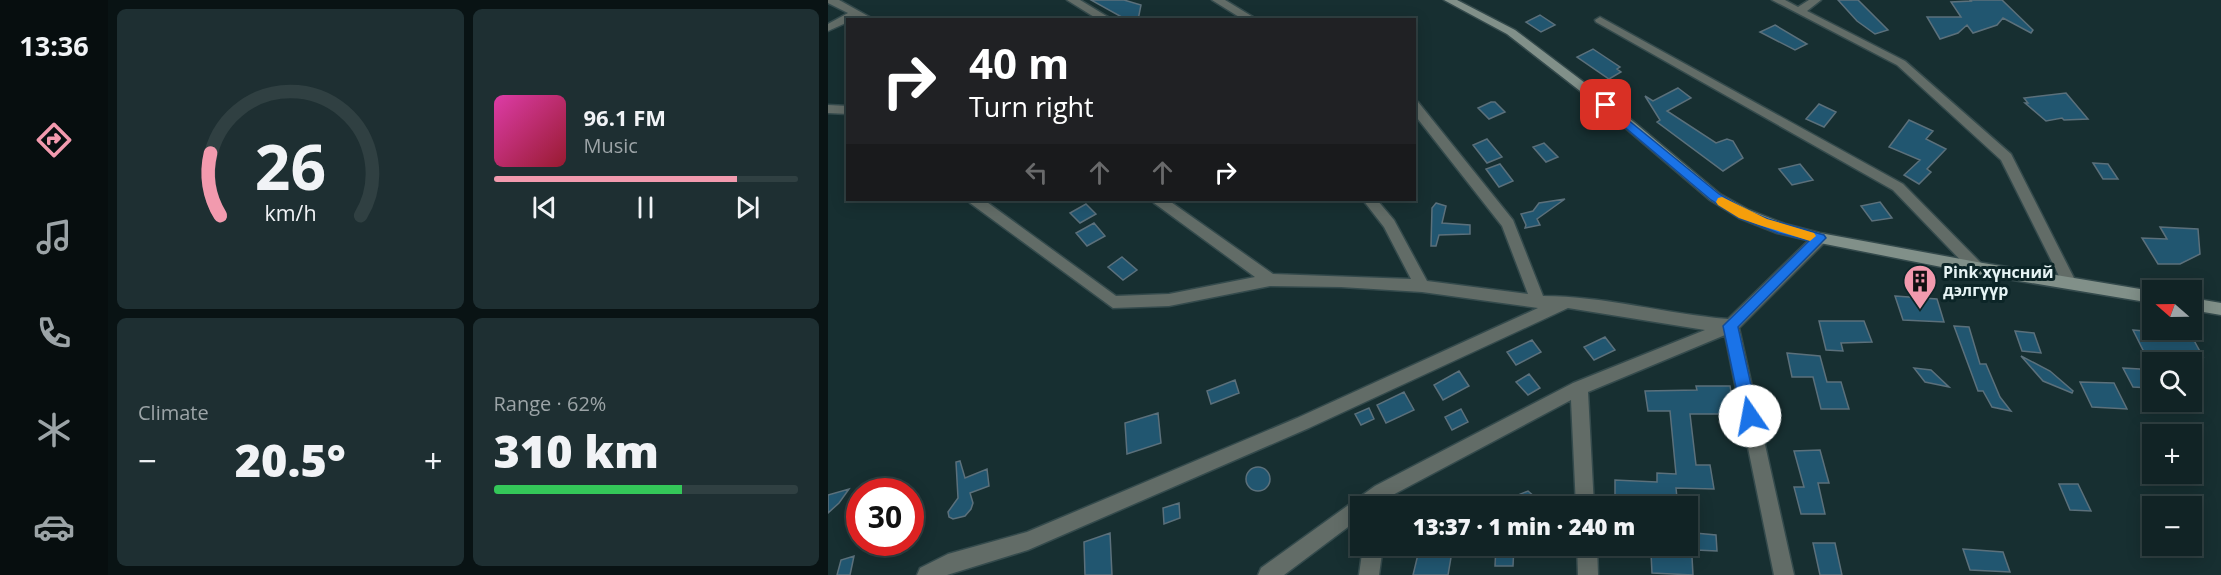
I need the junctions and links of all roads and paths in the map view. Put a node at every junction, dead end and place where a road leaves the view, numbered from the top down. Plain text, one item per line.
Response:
1 (831, 0) edge
2 (1072, 0) edge
3 (1217, 0) edge
4 (1449, 0) edge
5 (1777, 0) edge
6 (1816, 0) edge
7 (1799, 11) junction
8 (857, 13) junction
9 (847, 18) edge
10 (866, 18) edge
11 (1104, 18) edge
12 (1249, 18) edge
13 (846, 19) edge
14 (1600, 20) dead end
15 (828, 28) edge
16 (1416, 108) edge
17 (828, 109) edge
18 (846, 110) edge
19 (976, 201) edge
20 (1160, 201) edge
21 (1371, 201) edge
22 (1820, 238) junction
23 (1977, 268) junction
24 (1270, 280) junction
25 (2070, 284) junction
26 (1422, 286) junction
27 (2142, 295) edge
28 (1538, 302) junction
29 (1568, 302) junction
30 (2202, 306) edge
31 (2221, 309) edge
32 (1731, 326) junction
33 (1579, 388) junction
34 (1387, 496) edge
35 (1584, 496) edge
36 (1350, 515) edge
37 (1372, 556) edge
38 (1587, 556) edge
39 (927, 575) edge
40 (1268, 575) edge
41 (1369, 575) edge
42 (1588, 575) edge
43 (1784, 575) edge

1 - 8 street
2 - 11 street
3 - 12 street
4 - 22 street
5 - 7 street
6 - 7 street
7 - 25 street
8 - 9 street
8 - 10 street
13 - 15 street
14 - 23 street
16 - 28 street
17 - 18 street
19 - 24 street
20 - 24 street
21 - 26 street
22 - 23 street
22 - 32 street
23 - 25 street
24 - 26 street
25 - 27 street
26 - 28 street
28 - 29 street
29 - 32 street
29 - 39 street
30 - 31 street
32 - 33 street
32 - 43 street
33 - 34 street
33 - 35 street
36 - 40 street
37 - 41 street
38 - 42 street

